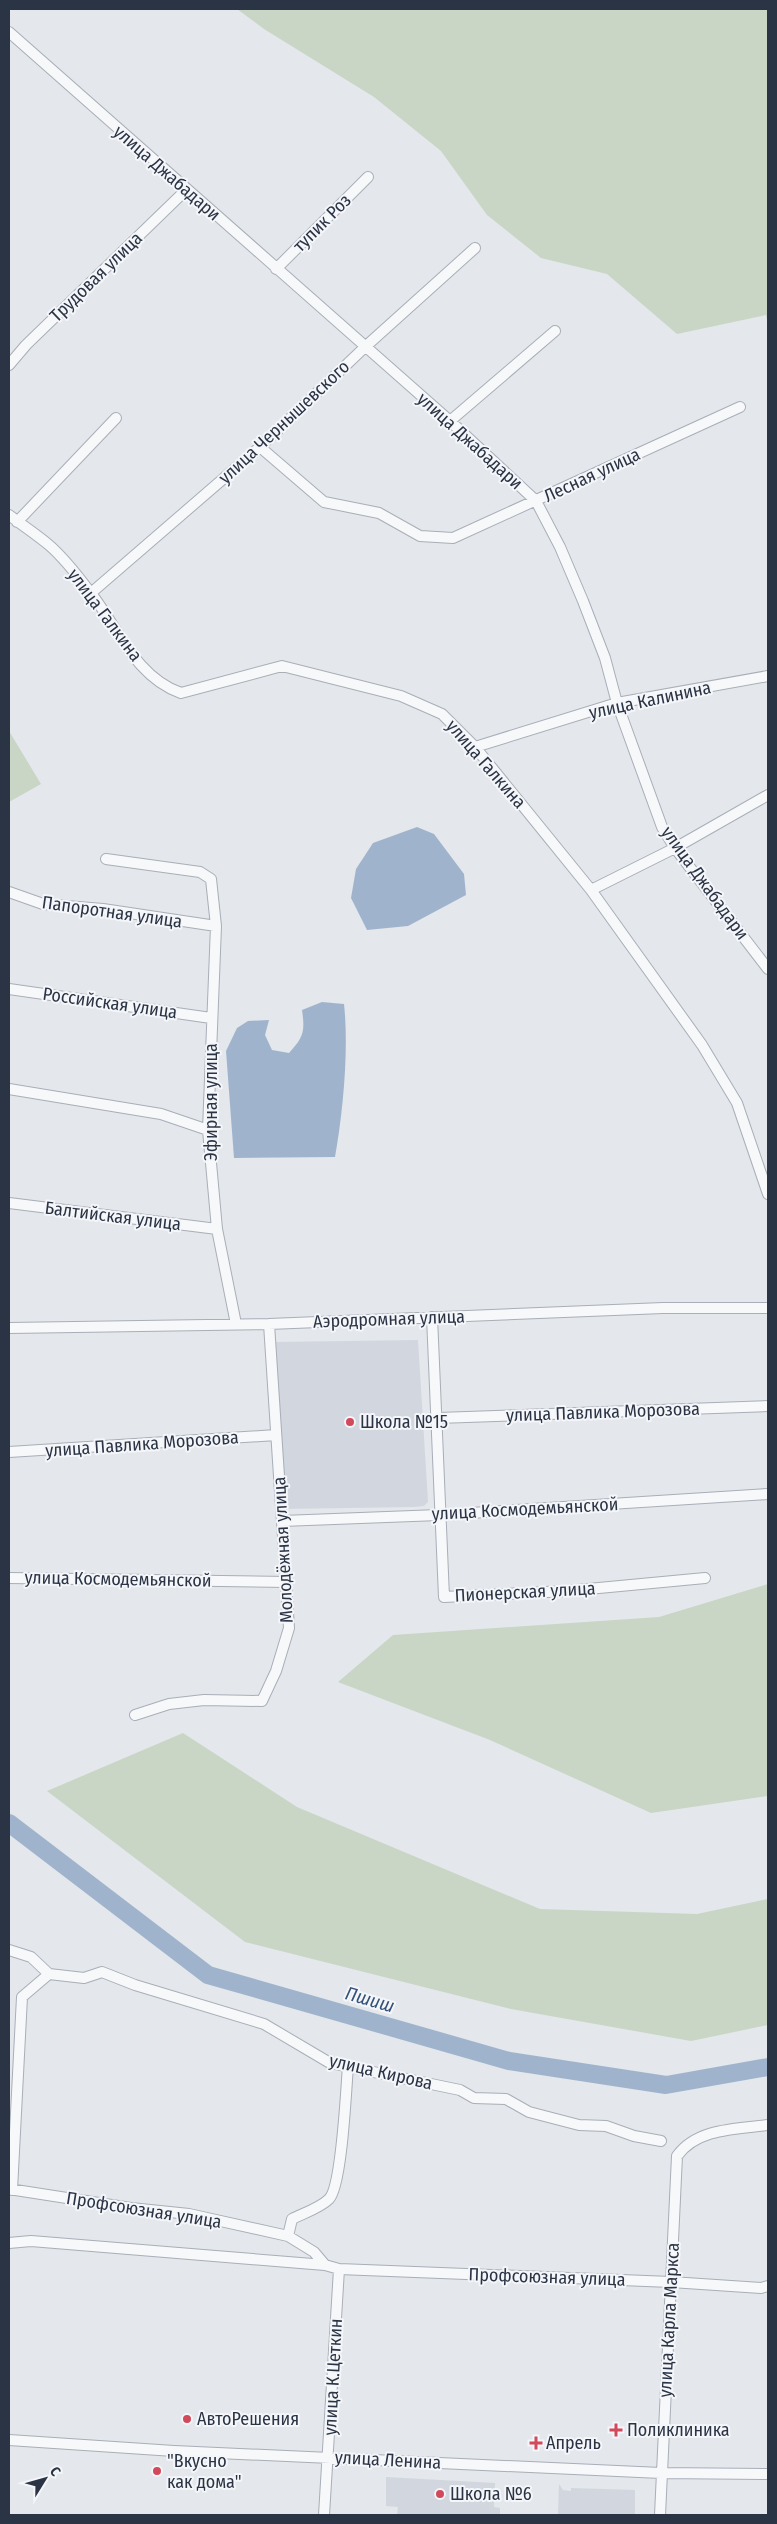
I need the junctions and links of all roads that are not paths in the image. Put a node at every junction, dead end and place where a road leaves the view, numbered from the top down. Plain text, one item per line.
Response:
1 (9, 32) edge
2 (368, 177) dead end
3 (186, 190) junction
4 (475, 248) dead end
5 (276, 269) junction
6 (555, 331) dead end
7 (365, 347) junction
8 (9, 365) edge
9 (740, 407) dead end
10 (116, 418) dead end
11 (450, 421) junction
12 (260, 447) junction
13 (536, 501) junction
14 (13, 518) edge
15 (91, 593) junction
16 (768, 676) edge
17 (617, 703) junction
18 (475, 747) junction
19 (768, 795) edge
20 (675, 848) junction
21 (106, 859) dead end
22 (591, 890) junction
23 (9, 892) edge
24 (216, 926) junction
25 (768, 969) edge
26 (9, 989) edge
27 (211, 1018) junction
28 (9, 1089) edge
29 (208, 1130) junction
30 (768, 1194) edge
31 (9, 1204) edge
32 (217, 1229) junction
33 (768, 1308) edge
34 (432, 1317) junction
35 (236, 1324) junction
36 (269, 1324) junction
37 (9, 1328) edge
38 (768, 1406) edge
39 (438, 1418) junction
40 (276, 1435) junction
41 (9, 1452) edge
42 (768, 1494) edge
43 (439, 1515) junction
44 (282, 1521) junction
45 (9, 1578) edge
46 (705, 1578) dead end
47 (287, 1582) junction
48 (134, 1715) dead end
49 (12, 1950) edge
50 (49, 1974) junction
51 (348, 2066) junction
52 (768, 2125) edge
53 (661, 2141) dead end
54 (10, 2189) edge
55 (288, 2236) junction
56 (9, 2244) edge
57 (325, 2265) junction
58 (339, 2269) junction
59 (671, 2282) junction
60 (768, 2286) edge
61 (9, 2440) edge
62 (328, 2457) junction
63 (661, 2473) junction
64 (768, 2474) edge
65 (324, 2515) edge
66 (660, 2515) edge

1 - 3 street, улица Джабадари
2 - 5 street, тупик Роз
3 - 5 street, улица Джабадари
3 - 8 street, Трудовая улица
4 - 7 street, улица Чернышевского
5 - 7 street, улица Джабадари
6 - 11 street
7 - 11 street, улица Джабадари
7 - 12 street, улица Чернышевского
9 - 13 street, Лесная улица
10 - 14 street, улица Галкина
11 - 13 street, улица Джабадари
12 - 13 street, Лесная улица
12 - 15 street, улица Чернышевского
13 - 17 street, улица Джабадари
14 - 15 street, улица Галкина
15 - 18 street, улица Галкина
16 - 17 street, улица Калинина
17 - 18 street, улица Калинина
17 - 20 street, улица Джабадари
18 - 22 street, улица Галкина
19 - 20 street
20 - 22 street
20 - 25 street, улица Джабадари
21 - 24 street, Эфирная улица
22 - 30 street, улица Галкина
23 - 24 street, Папоротная улица
24 - 27 street, Эфирная улица
26 - 27 street, Российская улица
27 - 29 street, Эфирная улица
28 - 29 street
29 - 32 street, Эфирная улица
31 - 32 street, Балтийская улица
32 - 35 street, Эфирная улица
33 - 34 street, Аэродромная улица
34 - 36 street, Аэродромная улица
34 - 39 street, Пионерская улица
35 - 36 street, Аэродромная улица
35 - 37 street, Аэродромная улица
36 - 40 street, Молодёжная улица
38 - 39 street, улица Павлика Морозова
39 - 43 street, Пионерская улица
40 - 41 street, улица Павлика Морозова
40 - 44 street, Молодёжная улица
42 - 43 street, улица Космодемьянской
43 - 44 street, улица Космодемьянской
43 - 46 street, Пионерская улица
44 - 47 street, Молодёжная улица
45 - 47 street, улица Космодемьянской
47 - 48 street, Молодёжная улица
49 - 50 street
50 - 51 street, улица Кирова
50 - 54 street
51 - 53 street, улица Кирова
51 - 55 street
52 - 59 street, улица Карла Маркса
54 - 55 street, Профсоюзная улица
55 - 57 street, Профсоюзная улица
56 - 57 street, Профсоюзная улица
57 - 58 street, Профсоюзная улица
58 - 59 street, Профсоюзная улица
58 - 62 street, улица К.Цеткин
59 - 60 street, Профсоюзная улица
59 - 63 street, улица Карла Маркса
61 - 62 street, улица Ленина
62 - 63 street, улица Ленина
62 - 65 street, улица К.Цеткин
63 - 64 street, улица Ленина
63 - 66 street, улица Карла Маркса

